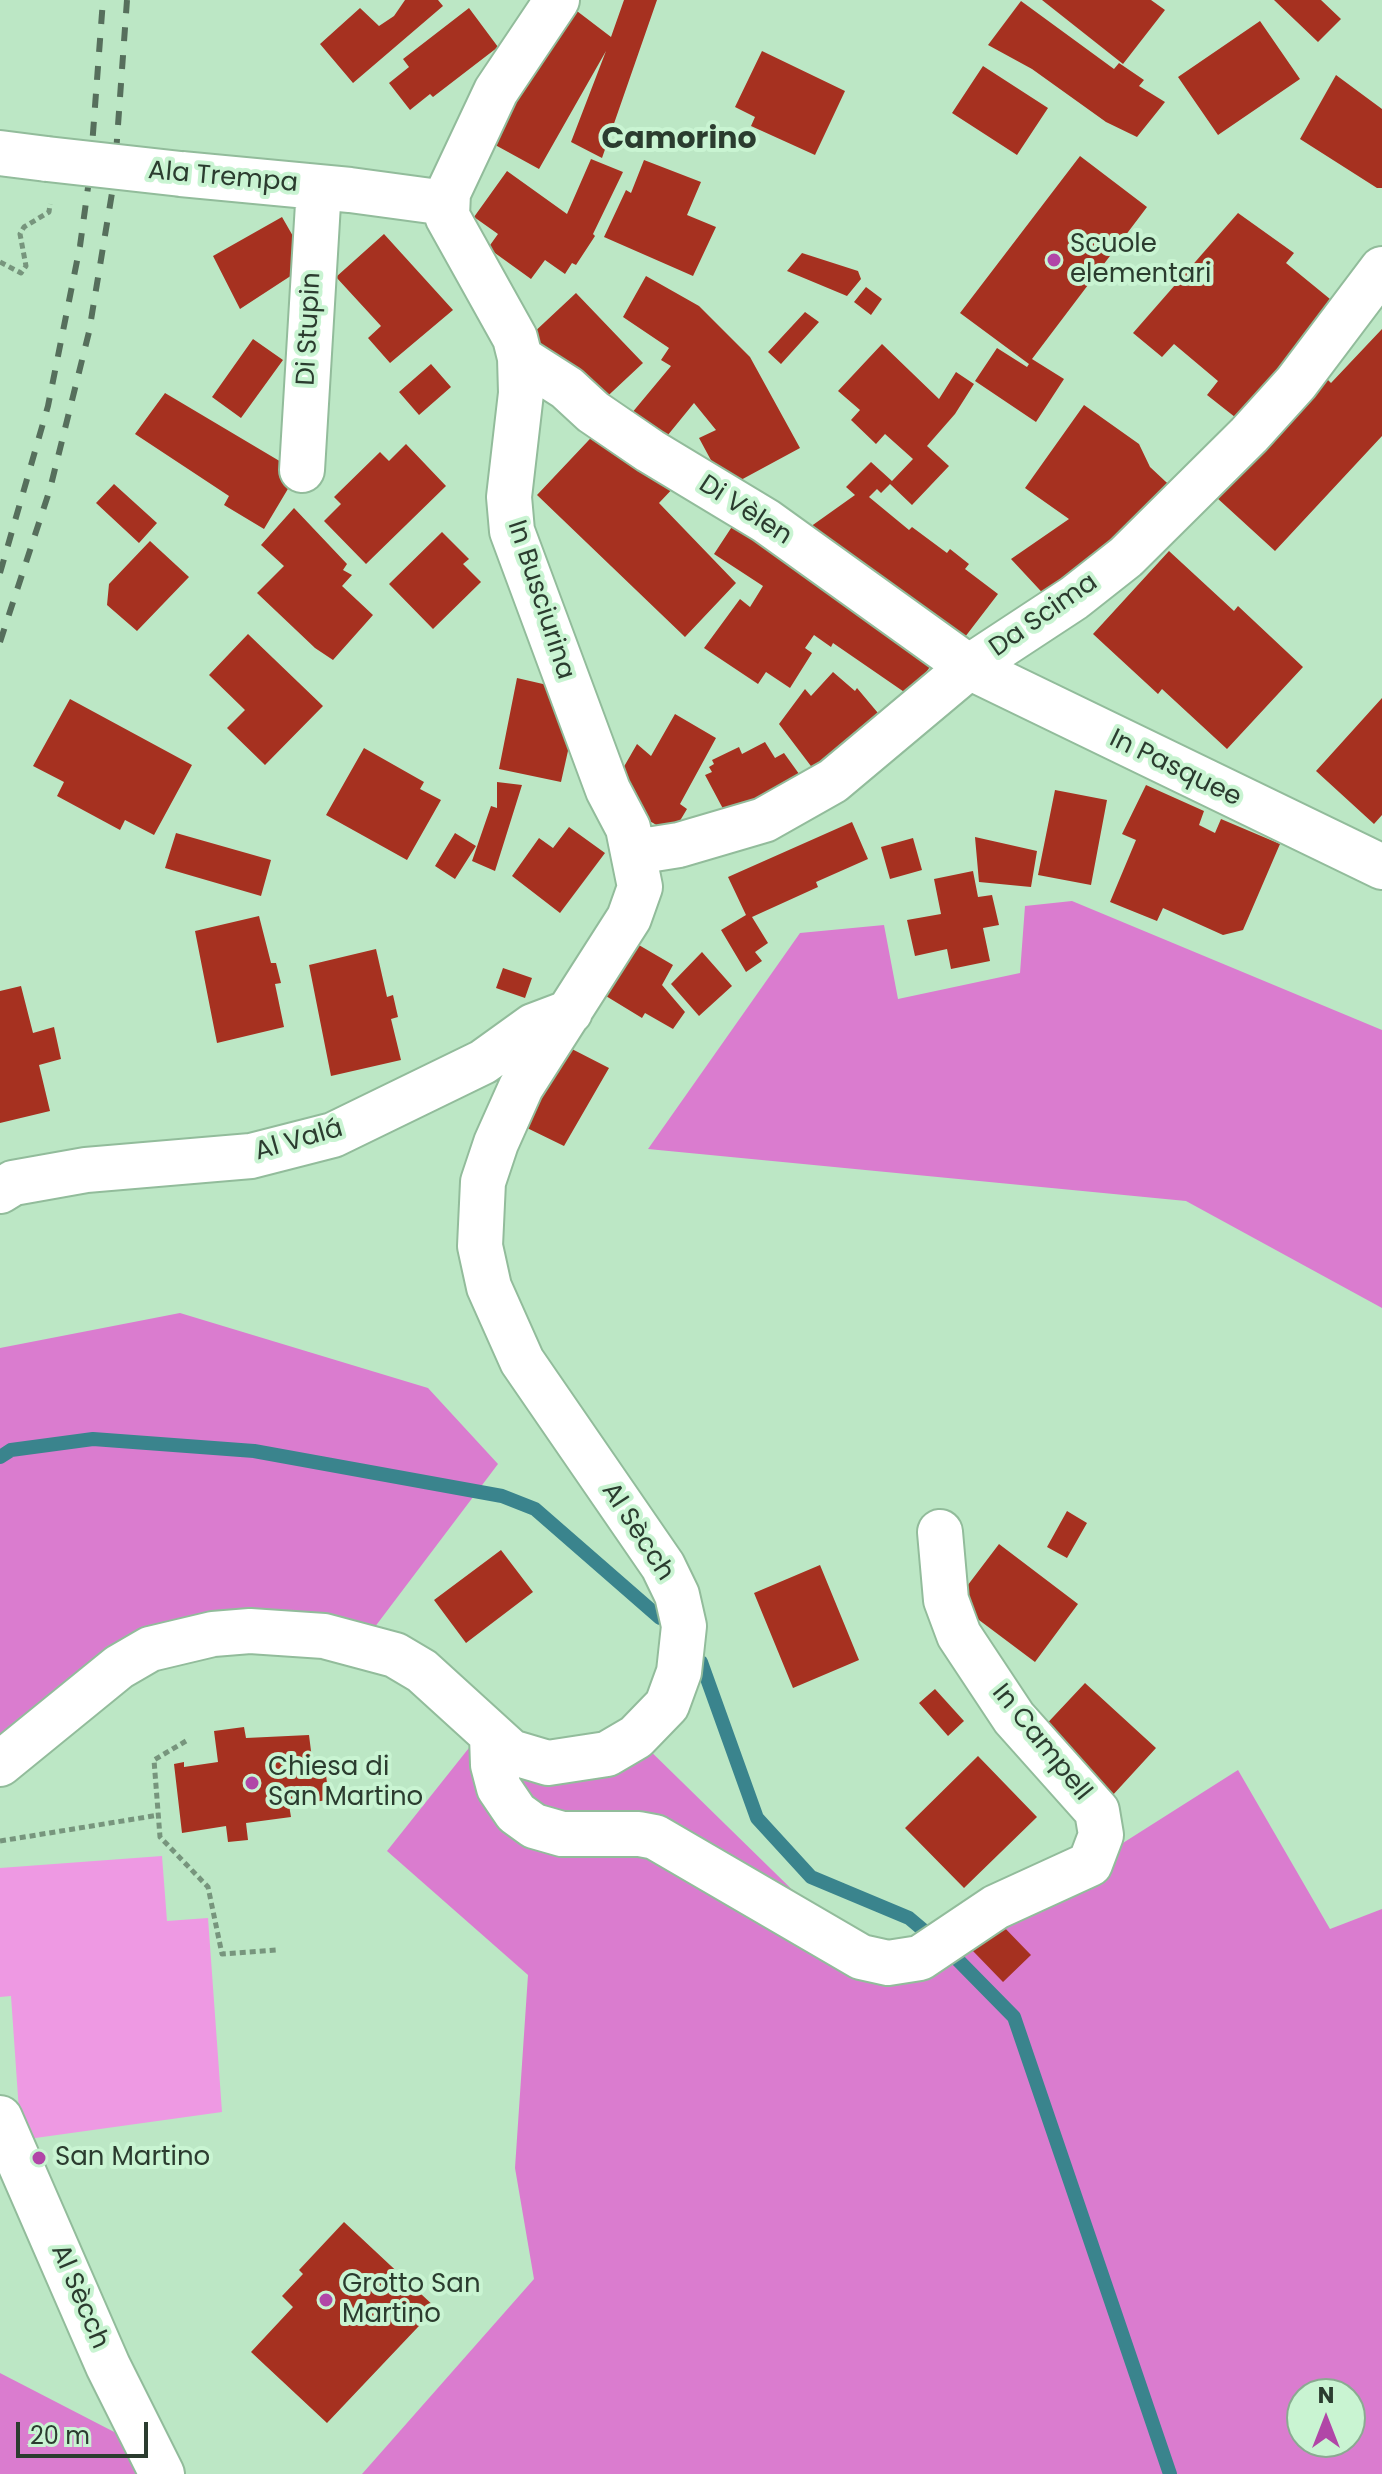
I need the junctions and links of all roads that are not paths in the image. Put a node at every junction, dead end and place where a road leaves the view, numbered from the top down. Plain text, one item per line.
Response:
1 (557, 0) edge
2 (1, 159) edge
3 (319, 187) junction
4 (446, 203) junction
5 (1380, 272) edge
6 (520, 358) junction
7 (302, 470) dead end
8 (969, 667) junction
9 (1374, 850) edge
10 (635, 852) junction
11 (572, 1011) junction
12 (0, 1191) edge
13 (940, 1532) dead end
14 (492, 1736) junction
15 (0, 1764) edge
16 (0, 2118) edge
17 (162, 2474) edge

1 - 4 street
2 - 3 street, Ala Trempa, bridge
3 - 4 street, Ala Trempa
3 - 7 street, Di Stupin
4 - 6 street, In Busciurina
5 - 8 street, Da Scima
6 - 8 street, Di Vèlen
6 - 10 street, In Busciurina
8 - 9 street, In Pasquee
8 - 10 street, Da Scima
10 - 11 street, Al Sècch
11 - 12 street, Al Valá
11 - 14 street, Al Sècch
13 - 14 street, In Campell
14 - 15 street, Al Sècch
16 - 17 street, Al Sècch

